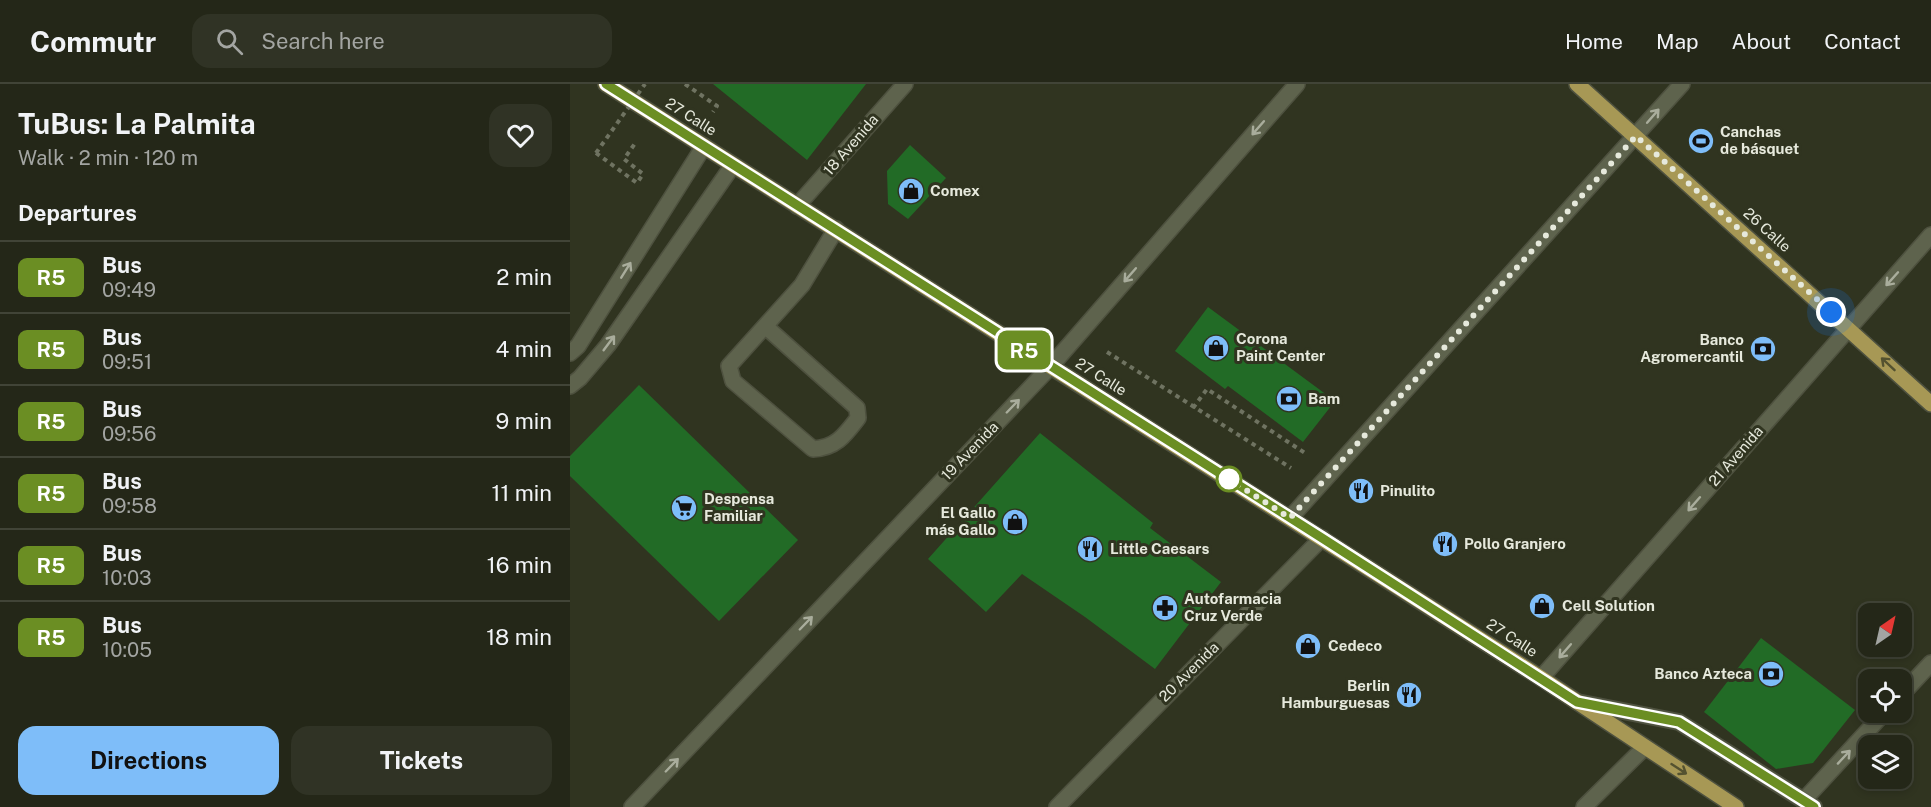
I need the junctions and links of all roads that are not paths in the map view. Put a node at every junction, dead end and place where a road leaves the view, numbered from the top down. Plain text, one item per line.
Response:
1 (606, 84) edge
2 (905, 84) edge
3 (1297, 84) edge
4 (1577, 84) edge
5 (1682, 84) edge
6 (1636, 136) junction
7 (704, 146) junction
8 (733, 165) junction
9 (797, 206) junction
10 (836, 230) junction
11 (1931, 236) edge
12 (765, 326) junction
13 (1848, 328) junction
14 (570, 353) edge
15 (1050, 367) junction
16 (570, 386) edge
17 (1931, 404) edge
18 (1290, 518) junction
19 (1322, 538) junction
20 (1931, 663) edge
21 (1541, 678) junction
22 (1912, 683) edge
23 (1577, 702) junction
24 (1876, 723) edge
25 (1645, 747) junction
26 (1809, 804) edge
27 (632, 807) edge
28 (1057, 807) edge
29 (1584, 807) edge
30 (1736, 807) edge

1 - 7 main road, 27 Calle
2 - 9 street, 18 Avenida
3 -> 15 street, 19 Avenida
4 - 6 main road, 26 Calle
6 -> 5 street
6 - 13 main road, 26 Calle
6 - 18 street
7 - 8 main road, 27 Calle
14 -> 7 street
8 - 9 main road, 27 Calle
16 -> 8 street
9 - 10 main road, 27 Calle
10 - 12 street
10 - 15 main road, 27 Calle
11 -> 13 street, 21 Avenida
12 - 12 street
17 -> 13 main road, 26 Calle
13 -> 21 street, 21 Avenida
15 - 18 main road, 27 Calle
27 -> 15 street, 19 Avenida
18 - 19 main road, 27 Calle
19 - 21 main road, 27 Calle
19 - 28 street, 20 Avenida
20 - 22 street
21 - 23 main road, 27 Calle
23 - 25 main road, 27 Calle
23 - 26 street, 27 Calle
26 -> 24 street
25 - 29 street
25 -> 30 main road, 27 Calle

